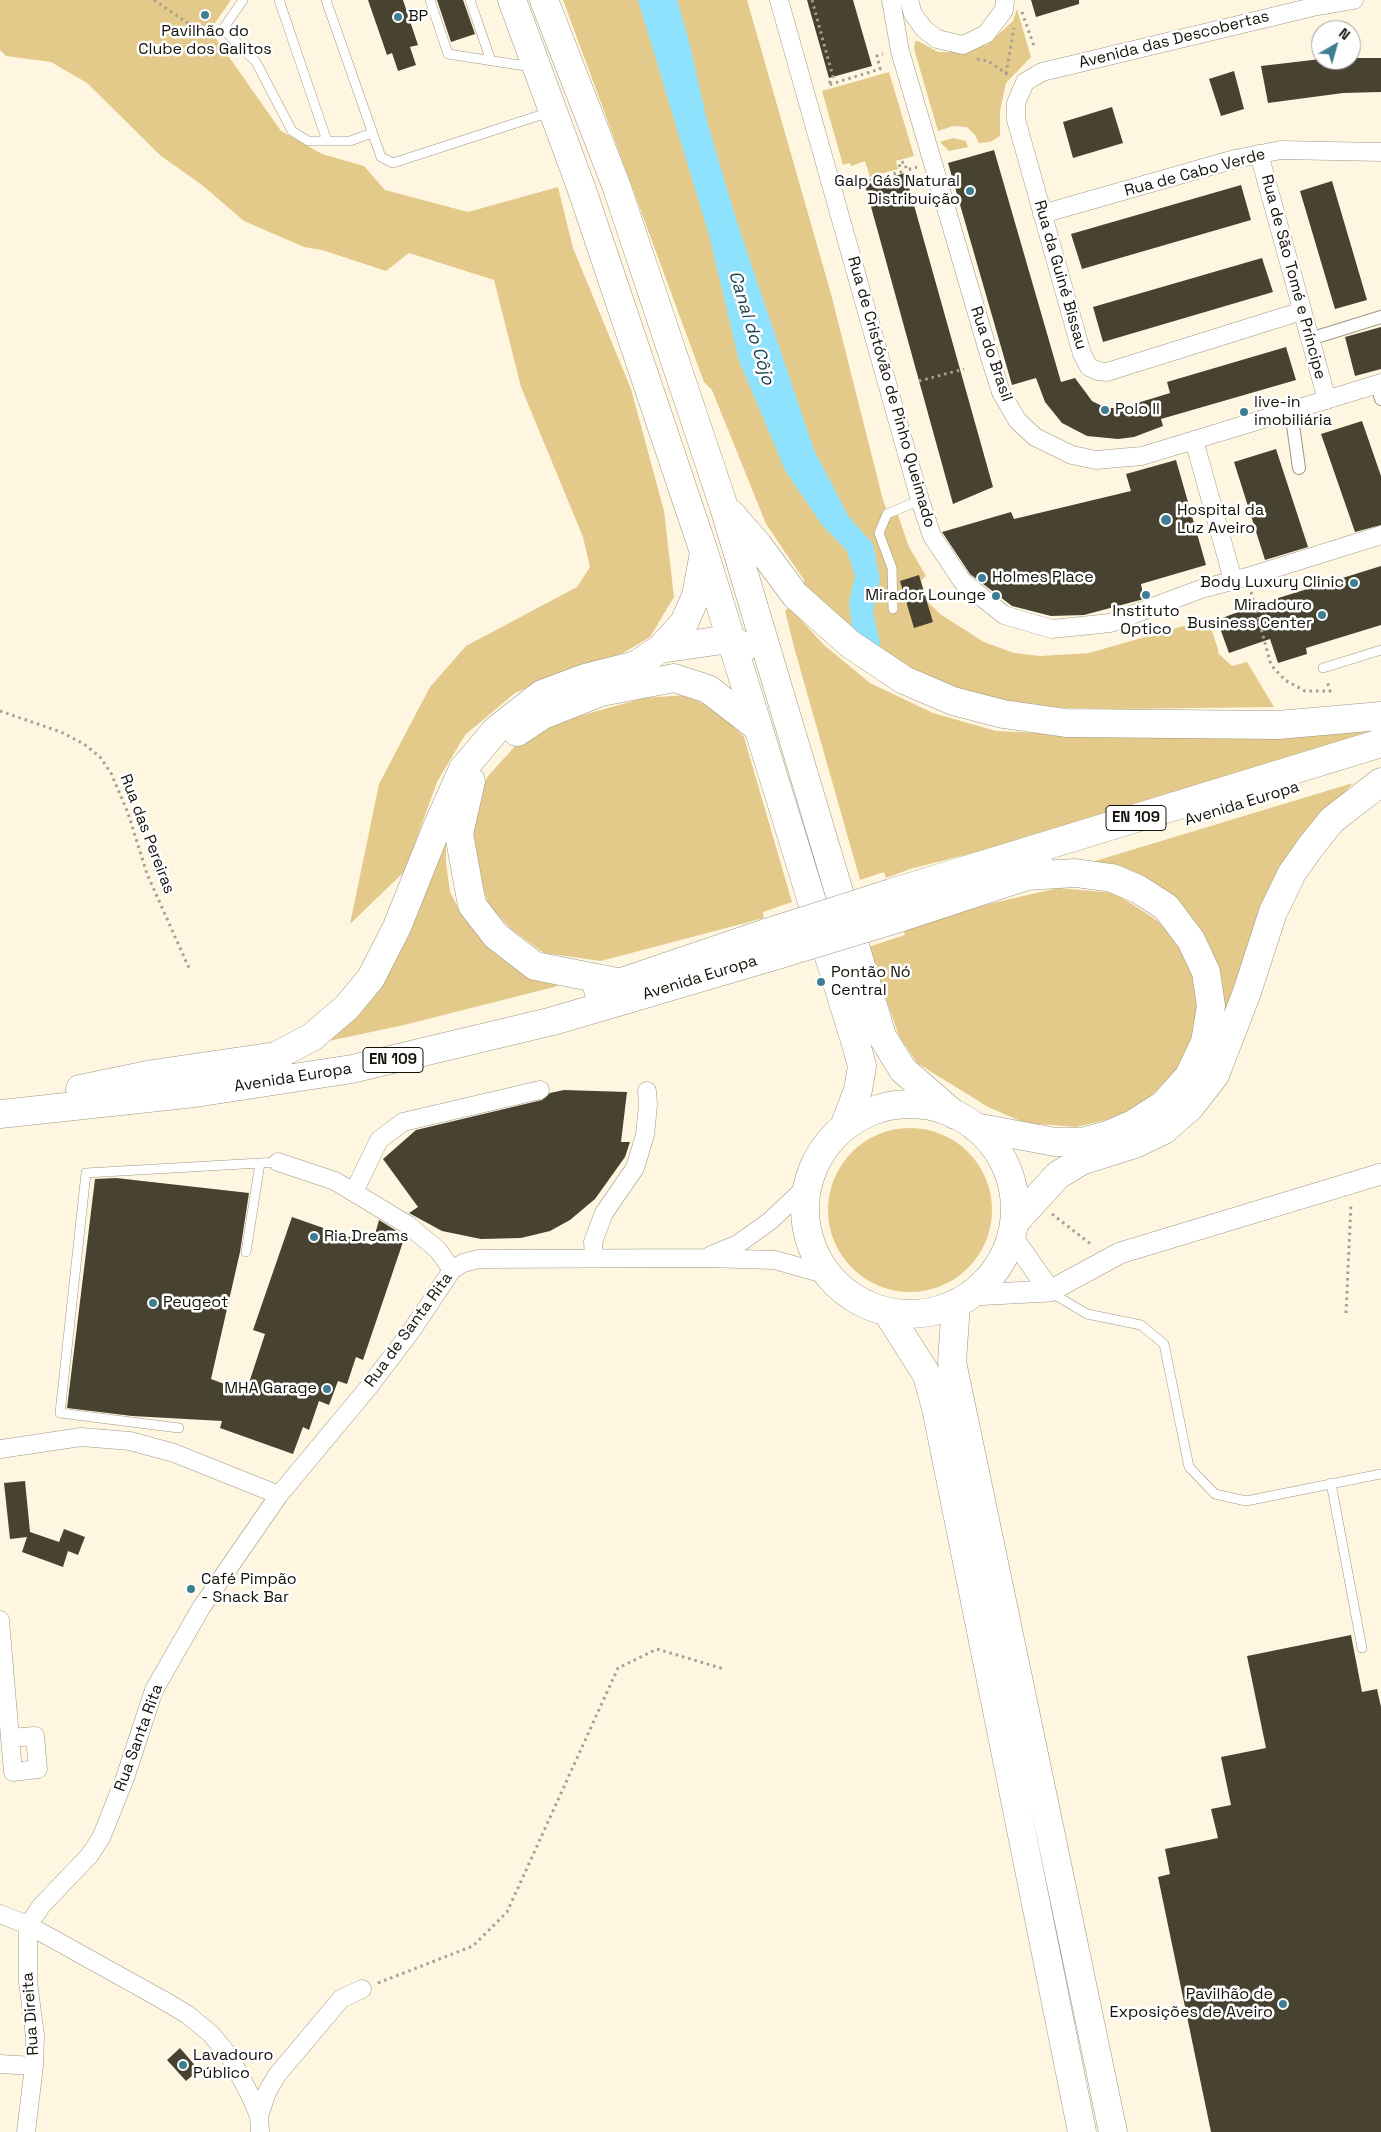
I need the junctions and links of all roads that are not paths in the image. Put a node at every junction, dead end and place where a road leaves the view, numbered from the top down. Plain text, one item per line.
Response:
1 (243, 0) edge
2 (279, 0) edge
3 (326, 0) edge
4 (430, 0) edge
5 (470, 0) edge
6 (512, 0) edge
7 (544, 0) edge
8 (779, 0) edge
9 (891, 0) edge
10 (909, 0) edge
11 (1005, 0) edge
12 (1354, 0) edge
13 (491, 61) junction
14 (537, 68) junction
15 (1025, 82) joint
16 (553, 111) junction
17 (372, 133) junction
18 (327, 141) junction
19 (1381, 152) edge
20 (1259, 154) junction
21 (1042, 214) junction
22 (1302, 311) junction
23 (1381, 317) edge
24 (1310, 339) junction
25 (1380, 389) edge
26 (1326, 400) junction
27 (1291, 411) junction
28 (1194, 440) junction
29 (1299, 468) dead end
30 (920, 500) junction
31 (724, 507) junction
32 (1381, 535) edge
33 (704, 552) junction
34 (1240, 579) junction
35 (893, 609) dead end
36 (730, 639) junction
37 (660, 649) junction
38 (1381, 650) edge
39 (1324, 668) road end
40 (780, 694) junction
41 (1381, 716) edge
42 (756, 726) junction
43 (1381, 743) edge
44 (1381, 761) edge
45 (1381, 782) edge
46 (1026, 876) junction
47 (895, 905) junction
48 (773, 943) junction
49 (622, 983) junction
50 (80, 1089) junction
51 (540, 1090) dead end
52 (647, 1091) dead end
53 (0, 1096) edge
54 (0, 1114) edge
55 (965, 1121) junction
56 (844, 1127) junction
57 (278, 1162) joint
58 (260, 1163) junction
59 (1381, 1174) edge
60 (807, 1186) junction
61 (354, 1192) junction
62 (1013, 1230) junction
63 (246, 1252) dead end
64 (594, 1258) junction
65 (706, 1258) junction
66 (452, 1270) junction
67 (828, 1275) junction
68 (1050, 1292) junction
69 (964, 1299) junction
70 (887, 1312) junction
71 (179, 1428) dead end
72 (0, 1448) edge
73 (1381, 1474) edge
74 (1331, 1483) junction
75 (280, 1495) junction
76 (0, 1620) edge
77 (1362, 1648) dead end
78 (10, 1738) dead end
79 (0, 1914) edge
80 (28, 1925) junction
81 (362, 1989) road end
82 (0, 2064) edge
83 (34, 2066) junction
84 (260, 2124) edge
85 (26, 2132) edge
86 (1082, 2132) edge
87 (1113, 2132) edge

1 - 18 lane
2 - 18 lane
3 - 17 lane
4 - 13 lane
5 - 13 lane
6 - 14 main road
7 - 31 main road
8 - 30 street, Rua de Cristóvão de Pinho Queimado
9 - 28 street, Rua do Brasil
10 - 11 street
12 - 15 street, Avenida das Descobertas
13 - 14 lane
14 - 16 main road
15 - 21 street, Rua da Guiné Bissau
16 - 17 lane
16 - 33 main road
17 - 18 lane
19 - 20 street, Rua de Cabo Verde
20 - 21 street, Rua de Cabo Verde
20 - 22 street, Rua de São Tomé e Príncipe
21 - 22 street, Rua da Guiné Bissau
22 - 24 street, Rua de São Tomé e Príncipe
23 - 24 street
24 - 26 street, Rua de São Tomé e Príncipe
25 - 26 street, Rua do Brasil
26 - 27 street, Rua do Brasil
27 - 28 street, Rua do Brasil
27 - 29 street
28 - 34 street
30 - 34 street, Rua de Cristóvão de Pinho Queimado
30 - 35 lane
31 - 40 main road
31 - 41 main road
32 - 34 street, Rua de Cristóvão de Pinho Queimado
33 - 36 main road
33 - 37 main road
36 - 37 main road
36 - 40 main road
36 - 42 main road
37 - 50 main road
38 - 39 lane
40 - 55 main road
42 - 49 main road
42 - 56 main road
43 - 47 main road, Avenida Europa / EN 109
44 - 46 main road, Avenida Europa / EN 109
45 - 62 main road
46 - 47 main road, Avenida Europa / EN 109
46 - 55 main road
47 - 48 main road, Avenida Europa / EN 109, bridge
48 - 49 main road, Avenida Europa / EN 109
48 - 54 main road, Avenida Europa / EN 109
49 - 50 main road, Avenida Europa / EN 109
50 - 53 main road, Avenida Europa / EN 109
51 - 61 street
52 - 64 street
55 - 56 main road
55 - 62 main road
56 - 60 main road
57 - 58 lane
57 - 61 street
58 - 63 lane
58 - 71 lane
59 - 68 street
60 - 65 street, Rua de Santa Rita
60 - 67 main road
61 - 66 street
62 - 68 street
62 - 69 main road
64 - 65 street, Rua de Santa Rita
64 - 66 street, Rua de Santa Rita
65 - 67 street, Rua de Santa Rita
66 - 75 street, Rua de Santa Rita
67 - 70 main road
68 - 69 street
68 - 74 lane
69 - 70 main road
69 - 87 main road
70 - 86 main road
72 - 75 street
73 - 74 lane
74 - 77 lane
75 - 80 street, Rua Santa Rita
76 - 78 street
79 - 80 street
80 - 83 street, Rua Direita
80 - 84 street
81 - 84 street
82 - 83 street
83 - 85 street, Rua Direita

